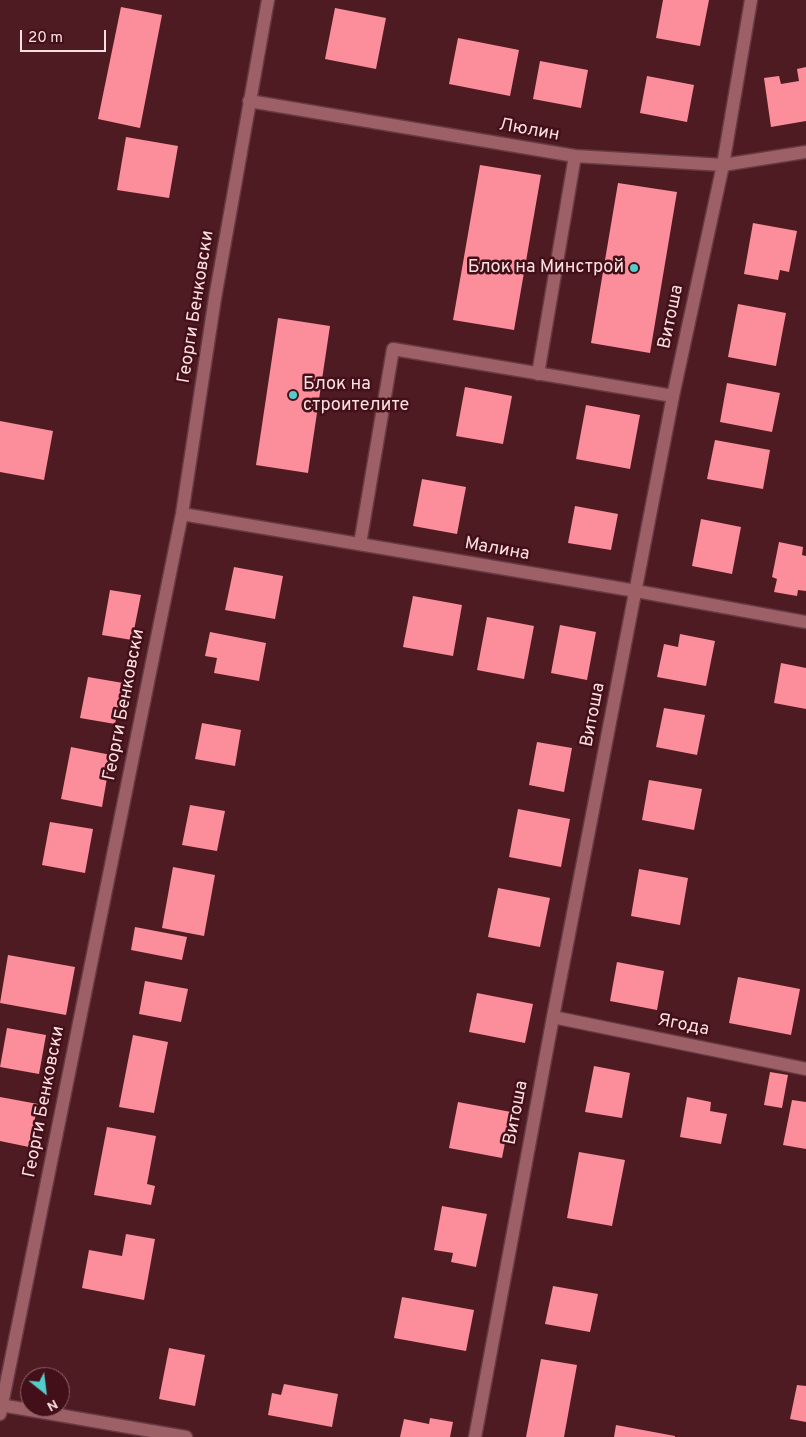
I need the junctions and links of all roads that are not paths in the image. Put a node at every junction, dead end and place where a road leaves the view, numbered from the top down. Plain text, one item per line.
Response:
1 (268, 0) edge
2 (751, 0) edge
3 (249, 101) junction
4 (806, 152) edge
5 (575, 156) junction
6 (723, 164) junction
7 (538, 374) junction
8 (673, 396) junction
9 (182, 514) junction
10 (360, 544) junction
11 (636, 591) junction
12 (806, 622) edge
13 (553, 1017) junction
14 (806, 1069) edge
15 (1, 1408) edge
16 (186, 1437) edge
17 (475, 1437) edge

1 - 3 street, Георги Бенковски
2 - 6 street, Витоша
3 - 5 street, Люлин
3 - 9 street, Георги Бенковски
4 - 6 street, Люлин
5 - 6 street, Люлин
5 - 7 street
6 - 8 street, Витоша
7 - 8 street
7 - 10 street
8 - 11 street, Витоша
9 - 10 street, Малина
9 - 15 street, Георги Бенковски
10 - 11 street, Малина
11 - 12 street, Малина
11 - 13 street, Витоша
13 - 14 street, Ягода
13 - 17 street, Витоша
15 - 16 street

